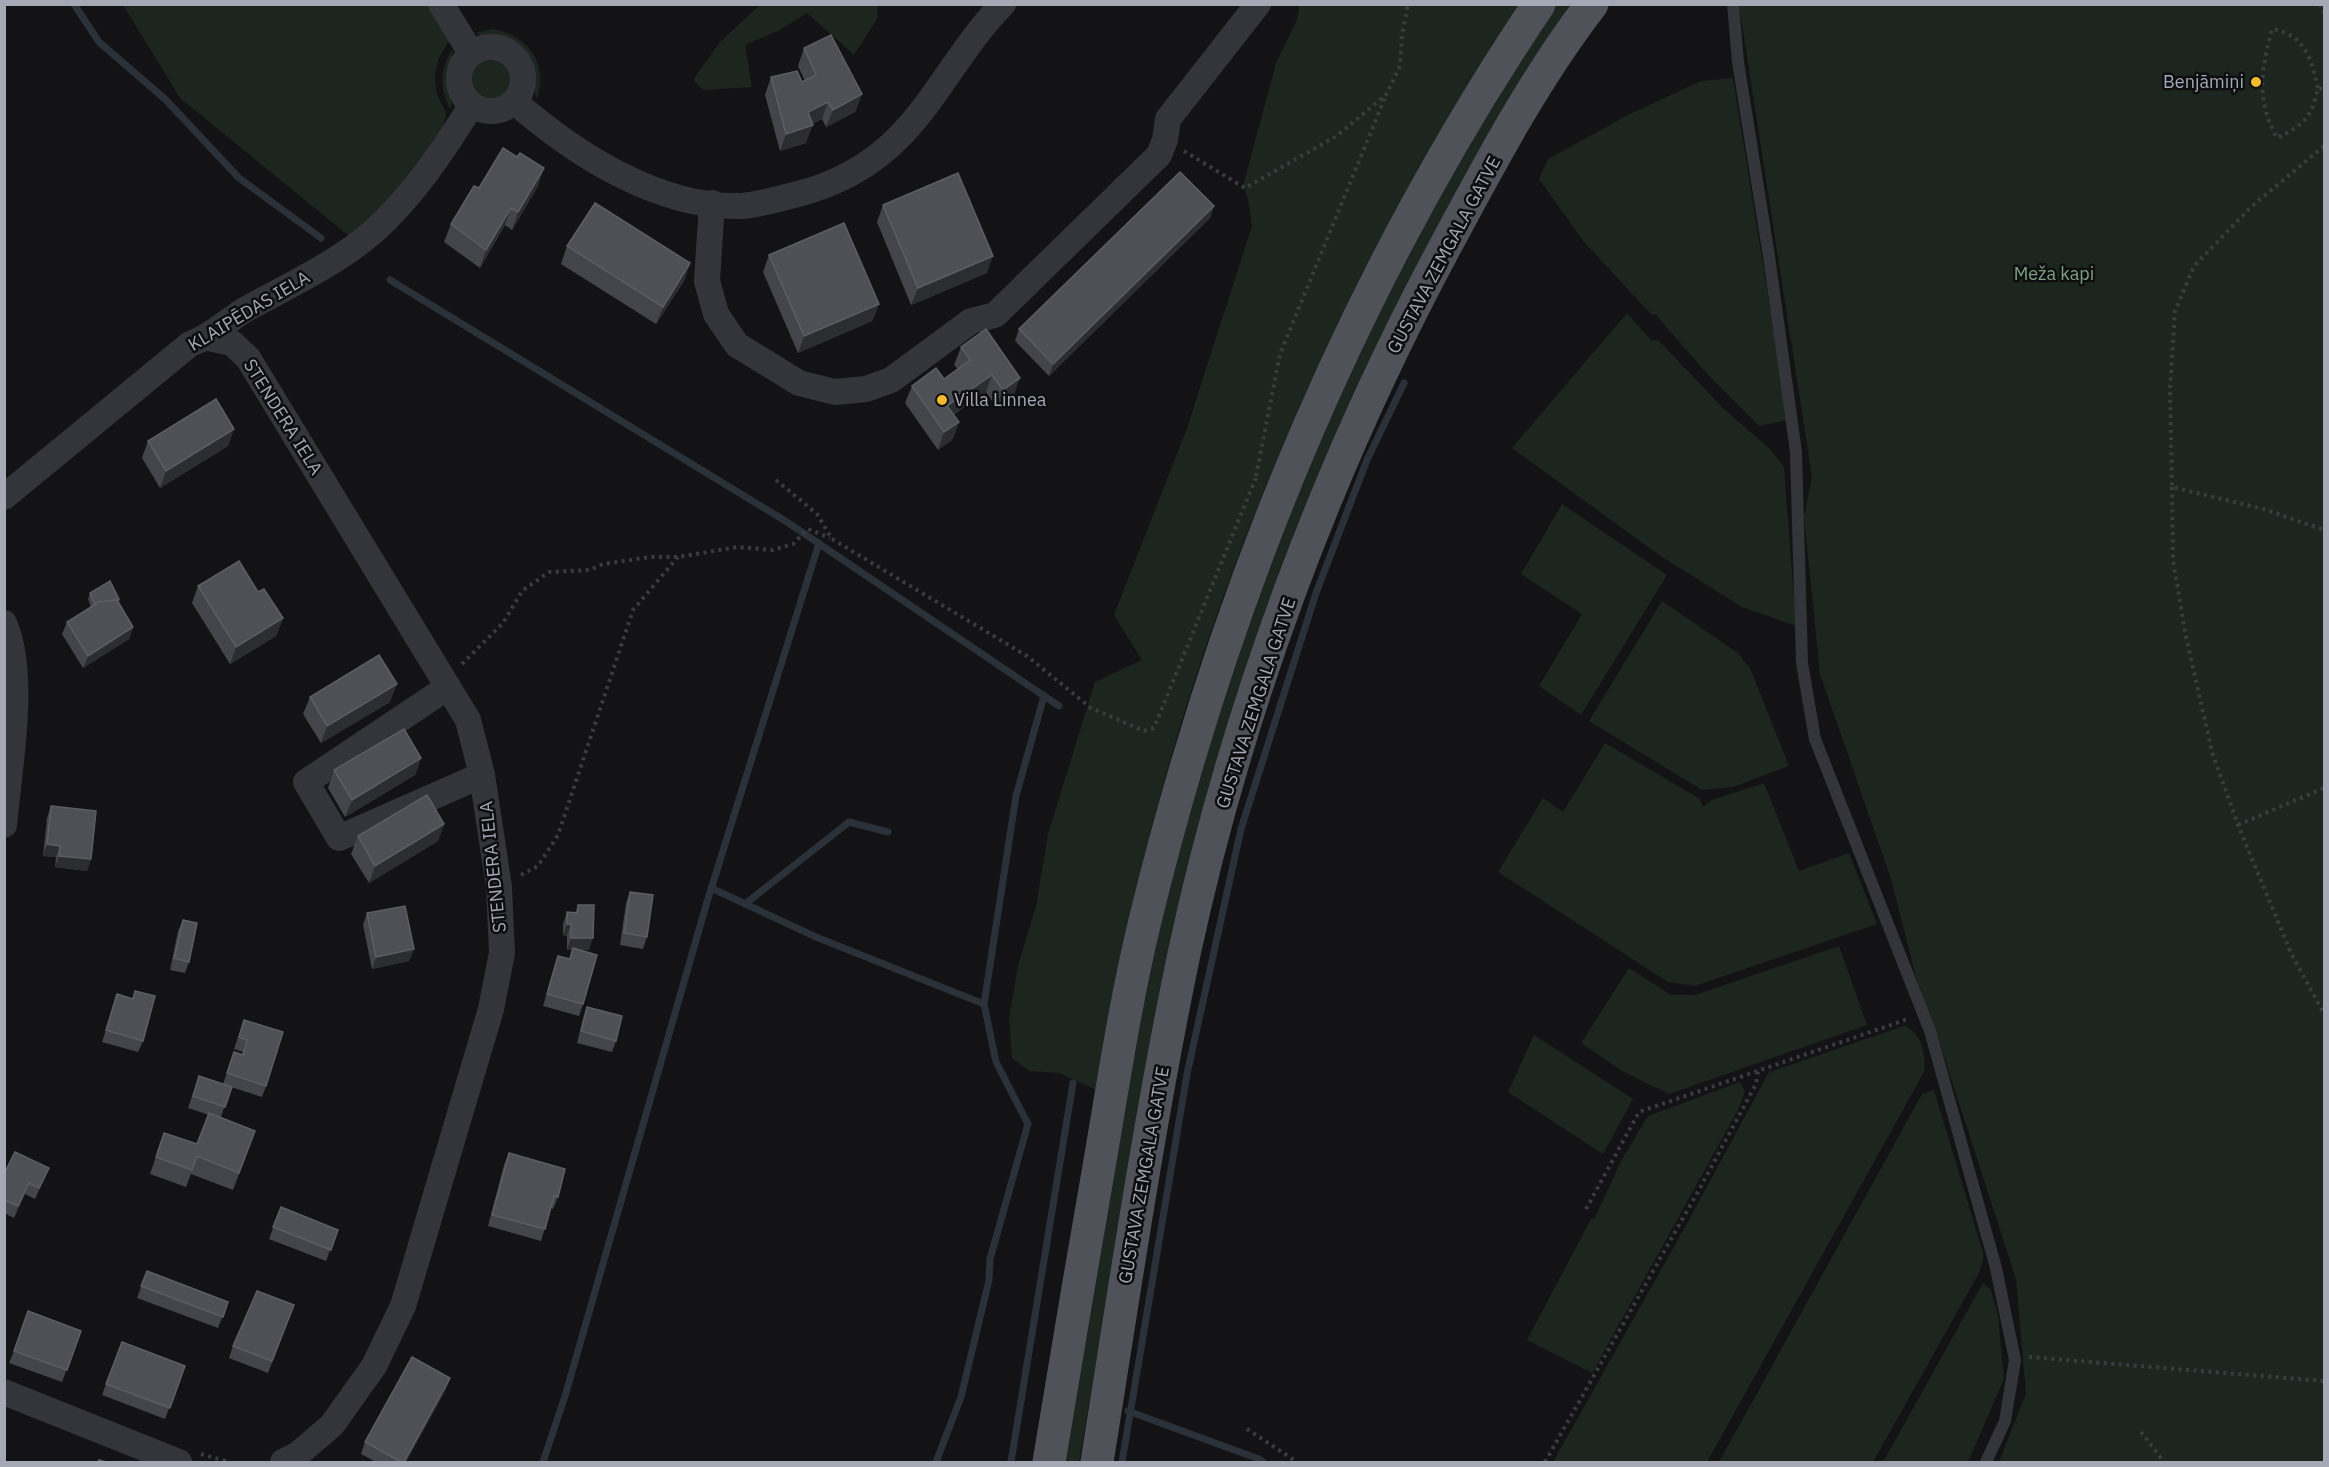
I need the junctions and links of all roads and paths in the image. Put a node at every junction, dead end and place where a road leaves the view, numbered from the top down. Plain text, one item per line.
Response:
1 (441, 4) edge
2 (1004, 4) edge
3 (1258, 4) edge
4 (1408, 4) edge
5 (1539, 4) edge
6 (1592, 4) edge
7 (1733, 4) edge
8 (2320, 4) edge
9 (2325, 13) edge
10 (471, 53) junction
11 (2318, 88) junction
12 (2325, 88) edge
13 (1386, 95) junction
14 (515, 102) junction
15 (471, 106) junction
16 (1165, 140) junction
17 (2325, 146) edge
18 (712, 204) junction
19 (208, 338) junction
20 (1266, 456) dead end
21 (1256, 477) junction
22 (776, 480) dead end
23 (2172, 487) junction
24 (4, 497) edge
25 (2325, 530) edge
26 (832, 539) junction
27 (678, 557) junction
28 (4, 623) edge
29 (448, 687) junction
30 (482, 775) junction
31 (2325, 788) edge
32 (4, 825) edge
33 (2238, 825) junction
34 (499, 887) junction
35 (1923, 1014) junction
36 (2325, 1014) edge
37 (1758, 1071) junction
38 (1586, 1209) dead end
39 (2015, 1360) junction
40 (2325, 1381) edge
41 (4, 1392) edge
42 (1247, 1429) dead end
43 (2141, 1432) dead end
44 (179, 1462) edge
45 (284, 1462) edge
46 (1049, 1462) edge
47 (1097, 1462) edge
48 (1297, 1462) edge
49 (1545, 1462) edge
50 (1986, 1462) edge
51 (2164, 1462) edge

1 - 10 street
2 - 18 street
3 - 16 street
4 - 13 path
5 - 46 main road
6 - 47 main road, GUSTAVA ZEMGALA GATVE
7 - 35 lane
8 - 9 path
10 - 14 street
10 - 15 street
11 - 11 path
11 - 12 path
13 - 16 path
13 - 21 path
14 - 15 street
14 - 18 street
15 - 19 street, KLAIPĒDAS IELA
16 - 18 street
17 - 23 path
19 - 24 street, KLAIPĒDAS IELA
19 - 29 street, STENDERA IELA
20 - 21 path
21 - 26 path
22 - 26 path
23 - 25 path
23 - 33 path
26 - 27 path
27 - 29 path
27 - 34 path
28 - 32 street
29 - 30 street, STENDERA IELA
29 - 30 street
30 - 34 street, STENDERA IELA
31 - 33 path
33 - 36 path
34 - 45 street, STENDERA IELA
35 - 37 path
35 - 39 lane
37 - 38 path
37 - 49 path
39 - 40 path
39 - 50 lane
41 - 44 street
42 - 48 path
43 - 51 path

